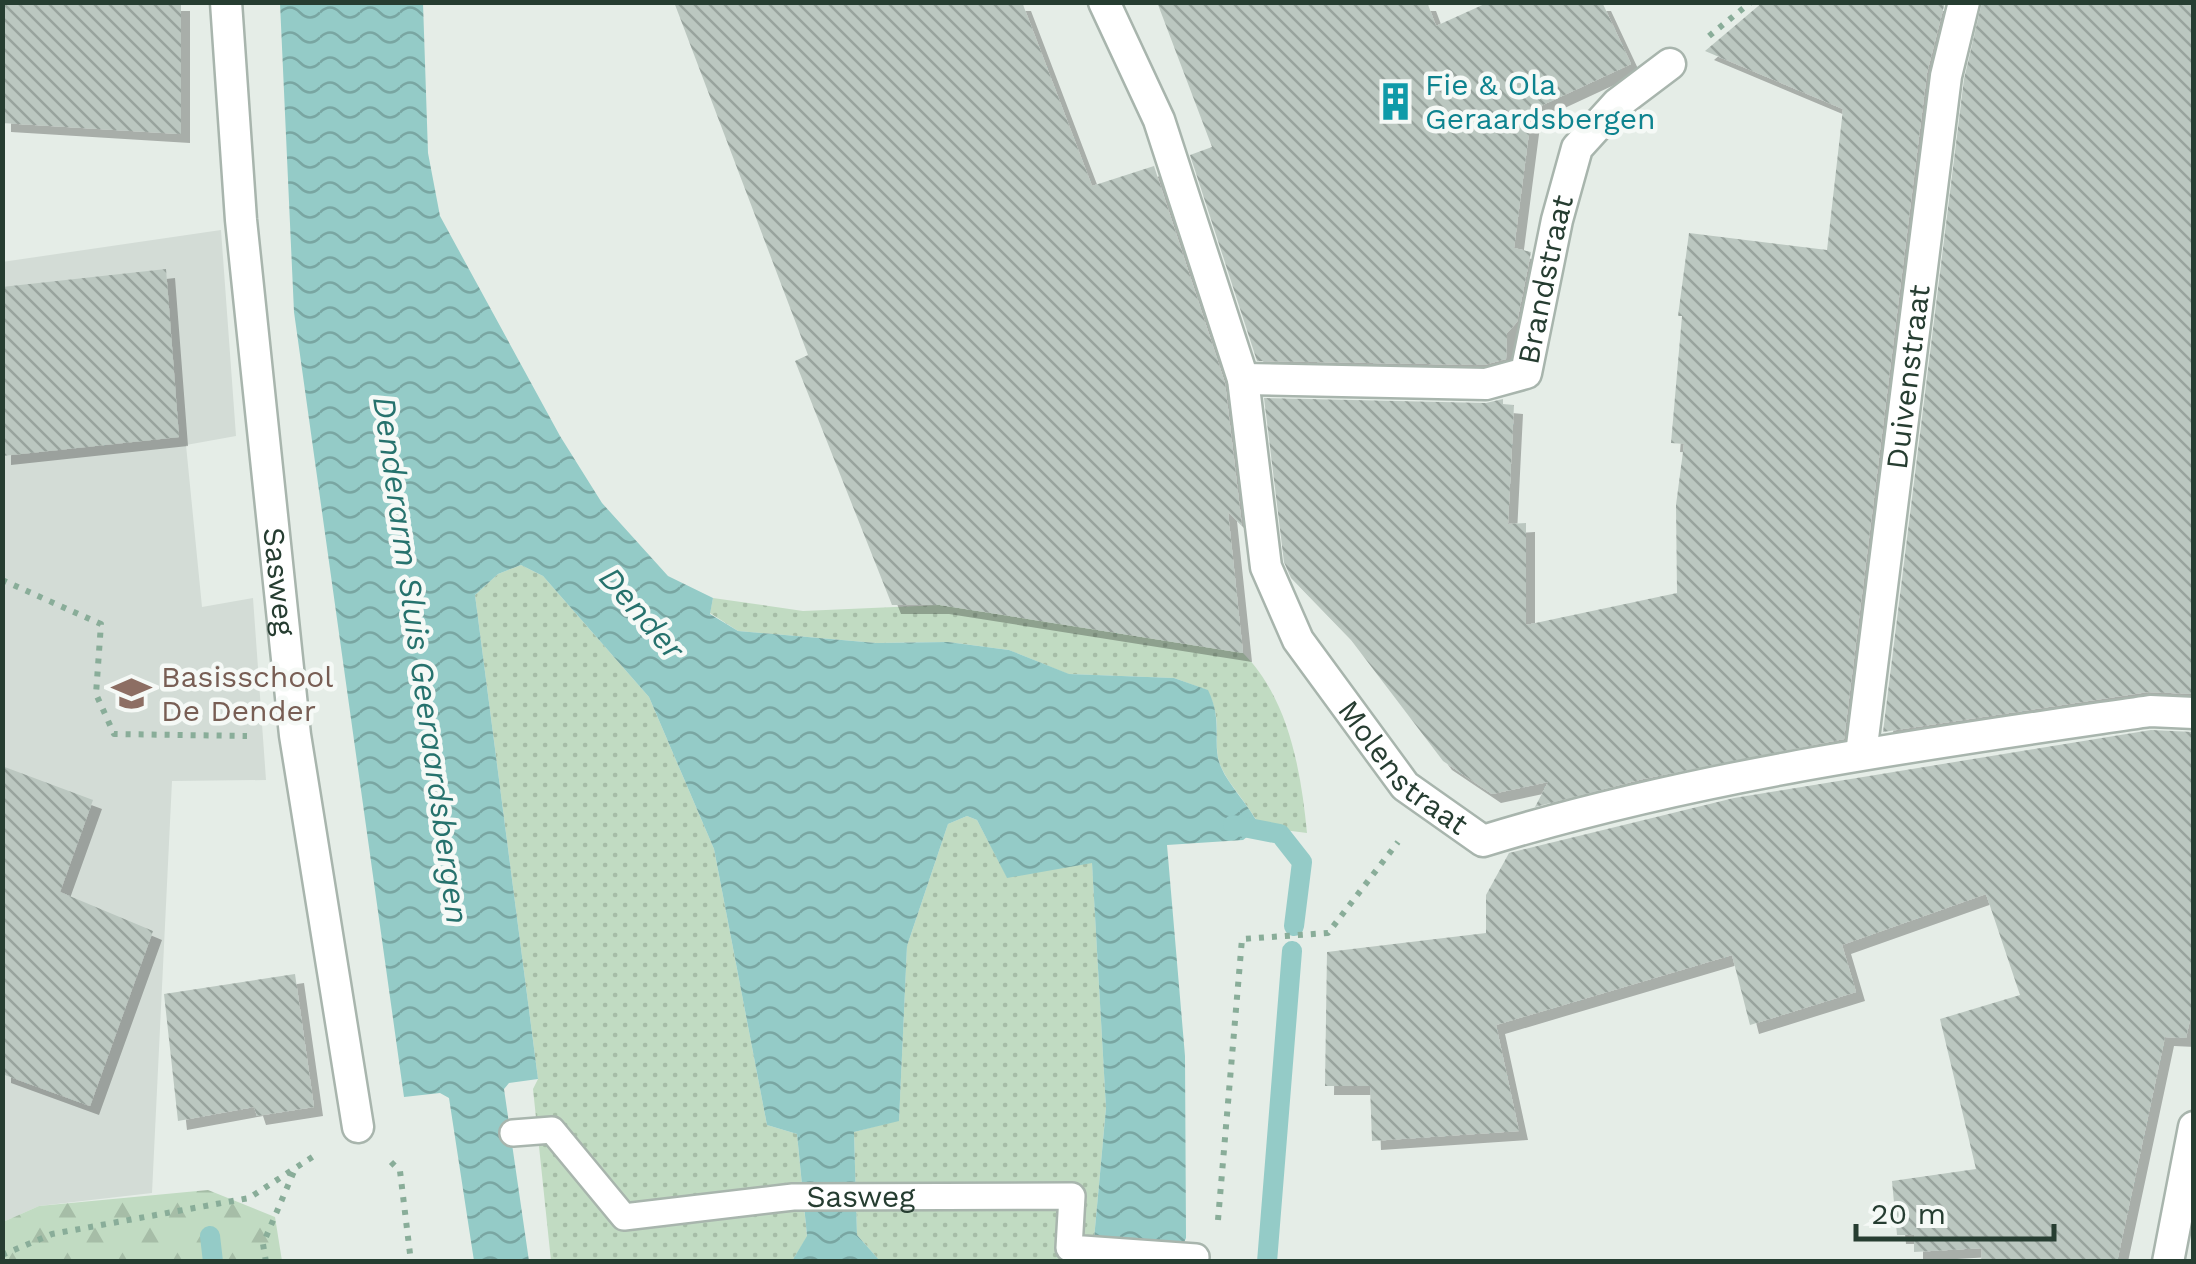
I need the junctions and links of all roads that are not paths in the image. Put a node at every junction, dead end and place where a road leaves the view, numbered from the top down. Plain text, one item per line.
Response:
1 (226, 2) edge
2 (1104, 2) edge
3 (1964, 2) edge
4 (1670, 64) dead end
5 (1243, 379) junction
6 (2194, 713) edge
7 (1860, 754) junction
8 (358, 1127) road end
9 (2194, 1127) edge
10 (513, 1133) dead end
11 (1196, 1258) dead end
12 (2168, 1262) edge

1 - 8 street, Sasweg
2 - 5 street, Molenstraat
3 - 7 street, Duivenstraat
4 - 5 street, Brandstraat
5 - 7 street, Molenstraat
6 - 7 street, Molenstraat
9 - 12 street
10 - 11 lane, Sasweg

